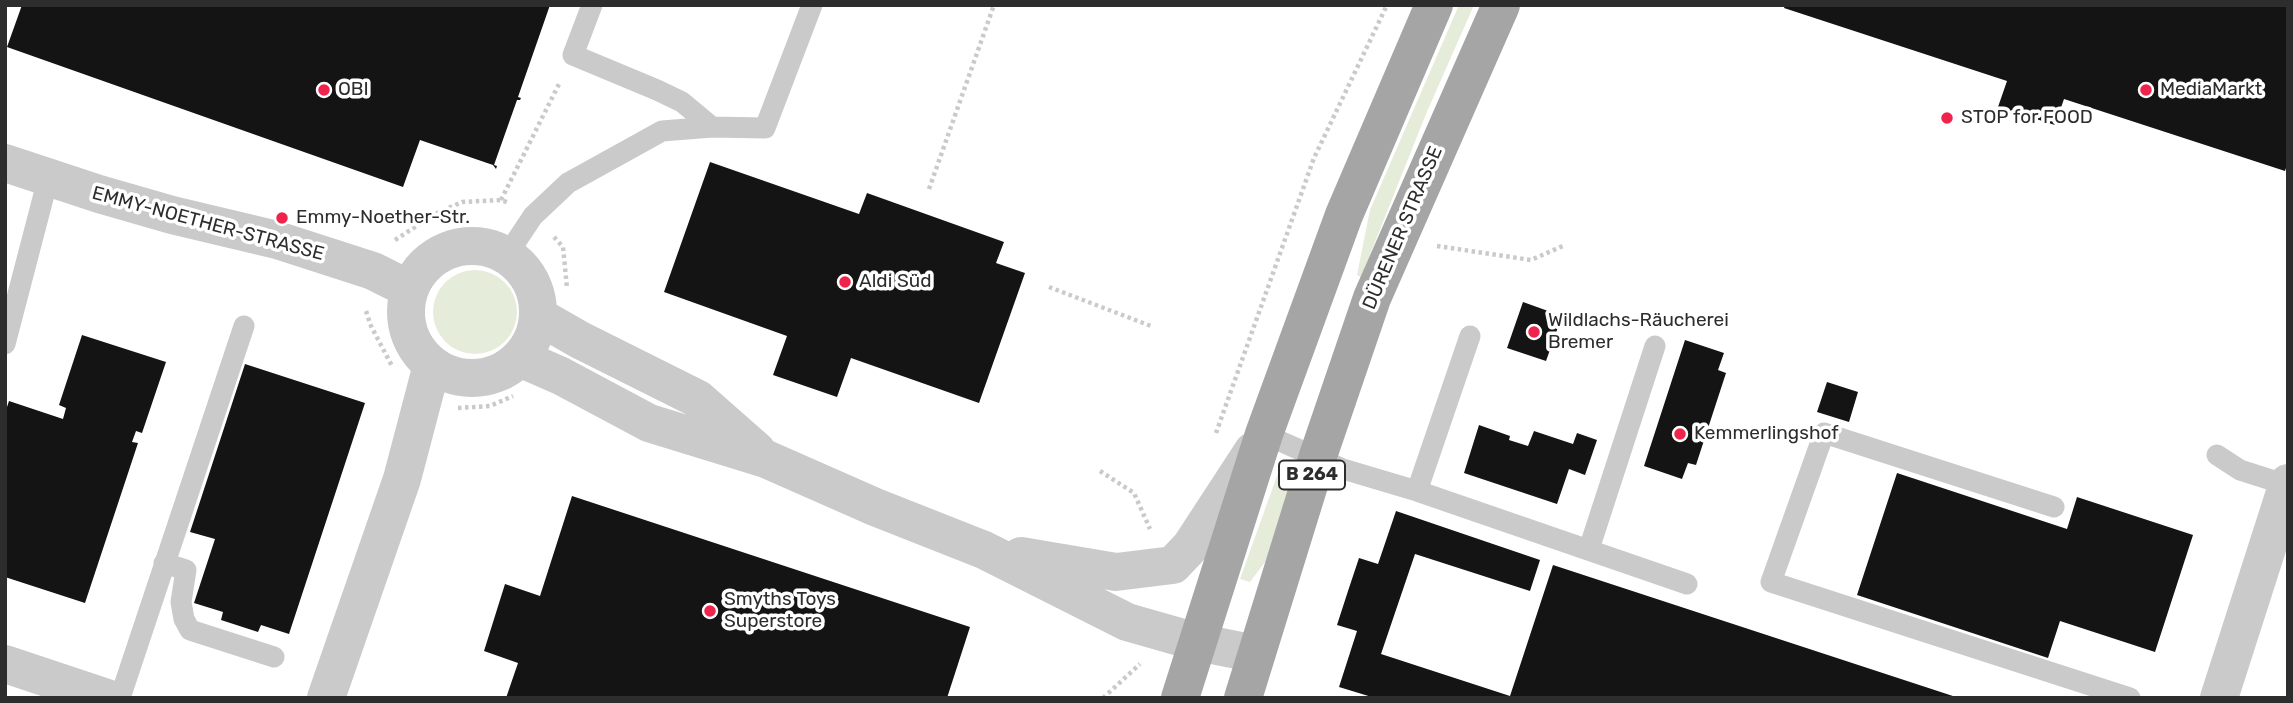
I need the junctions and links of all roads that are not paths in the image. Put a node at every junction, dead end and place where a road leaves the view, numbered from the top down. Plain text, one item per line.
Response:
1 (592, 5) edge
2 (812, 5) edge
3 (1434, 5) edge
4 (1500, 5) edge
5 (712, 127) junction
6 (5, 163) edge
7 (48, 179) junction
8 (507, 255) junction
9 (409, 289) junction
10 (554, 306) junction
11 (244, 326) dead end
12 (1470, 336) dead end
13 (5, 344) edge
14 (1655, 346) dead end
15 (520, 358) junction
16 (432, 365) junction
17 (1264, 434) junction
18 (2217, 455) dead end
19 (1318, 456) junction
20 (766, 459) junction
21 (2287, 484) edge
22 (1418, 491) junction
23 (2054, 507) dead end
24 (1589, 549) junction
25 (984, 550) junction
26 (164, 564) junction
27 (1687, 584) dead end
28 (1197, 642) junction
29 (1256, 654) junction
30 (274, 657) dead end
31 (5, 664) edge
32 (51, 689) edge
33 (107, 698) edge
34 (120, 698) edge
35 (326, 698) edge
36 (1180, 698) edge
37 (1243, 698) edge
38 (2130, 698) edge
39 (2219, 698) edge

1 - 5 lane
2 - 5 lane
3 - 17 main road, B 264
4 - 19 main road, DÜRENER STRASSE / B 264
5 - 8 lane
6 - 7 street, EMMY-NOETHER-STRASSE
7 - 9 street, EMMY-NOETHER-STRASSE
7 - 13 lane
8 - 9 street
8 - 10 street
9 - 16 street
10 - 15 street
10 - 20 street
11 - 26 lane
12 - 22 lane
14 - 24 lane
15 - 16 street
15 - 20 street
16 - 35 street
17 - 19 lane
17 - 25 street
17 - 28 main road, B 264
18 - 21 lane
19 - 22 lane
19 - 29 main road, DÜRENER STRASSE / B 264
20 - 25 street
21 - 39 street
22 - 24 lane
23 - 38 lane
24 - 27 lane
25 - 28 street
26 - 30 lane
26 - 34 lane
28 - 29 street
28 - 36 main road, B 264
29 - 37 main road, DÜRENER STRASSE / B 264
31 - 32 street
32 - 33 street

